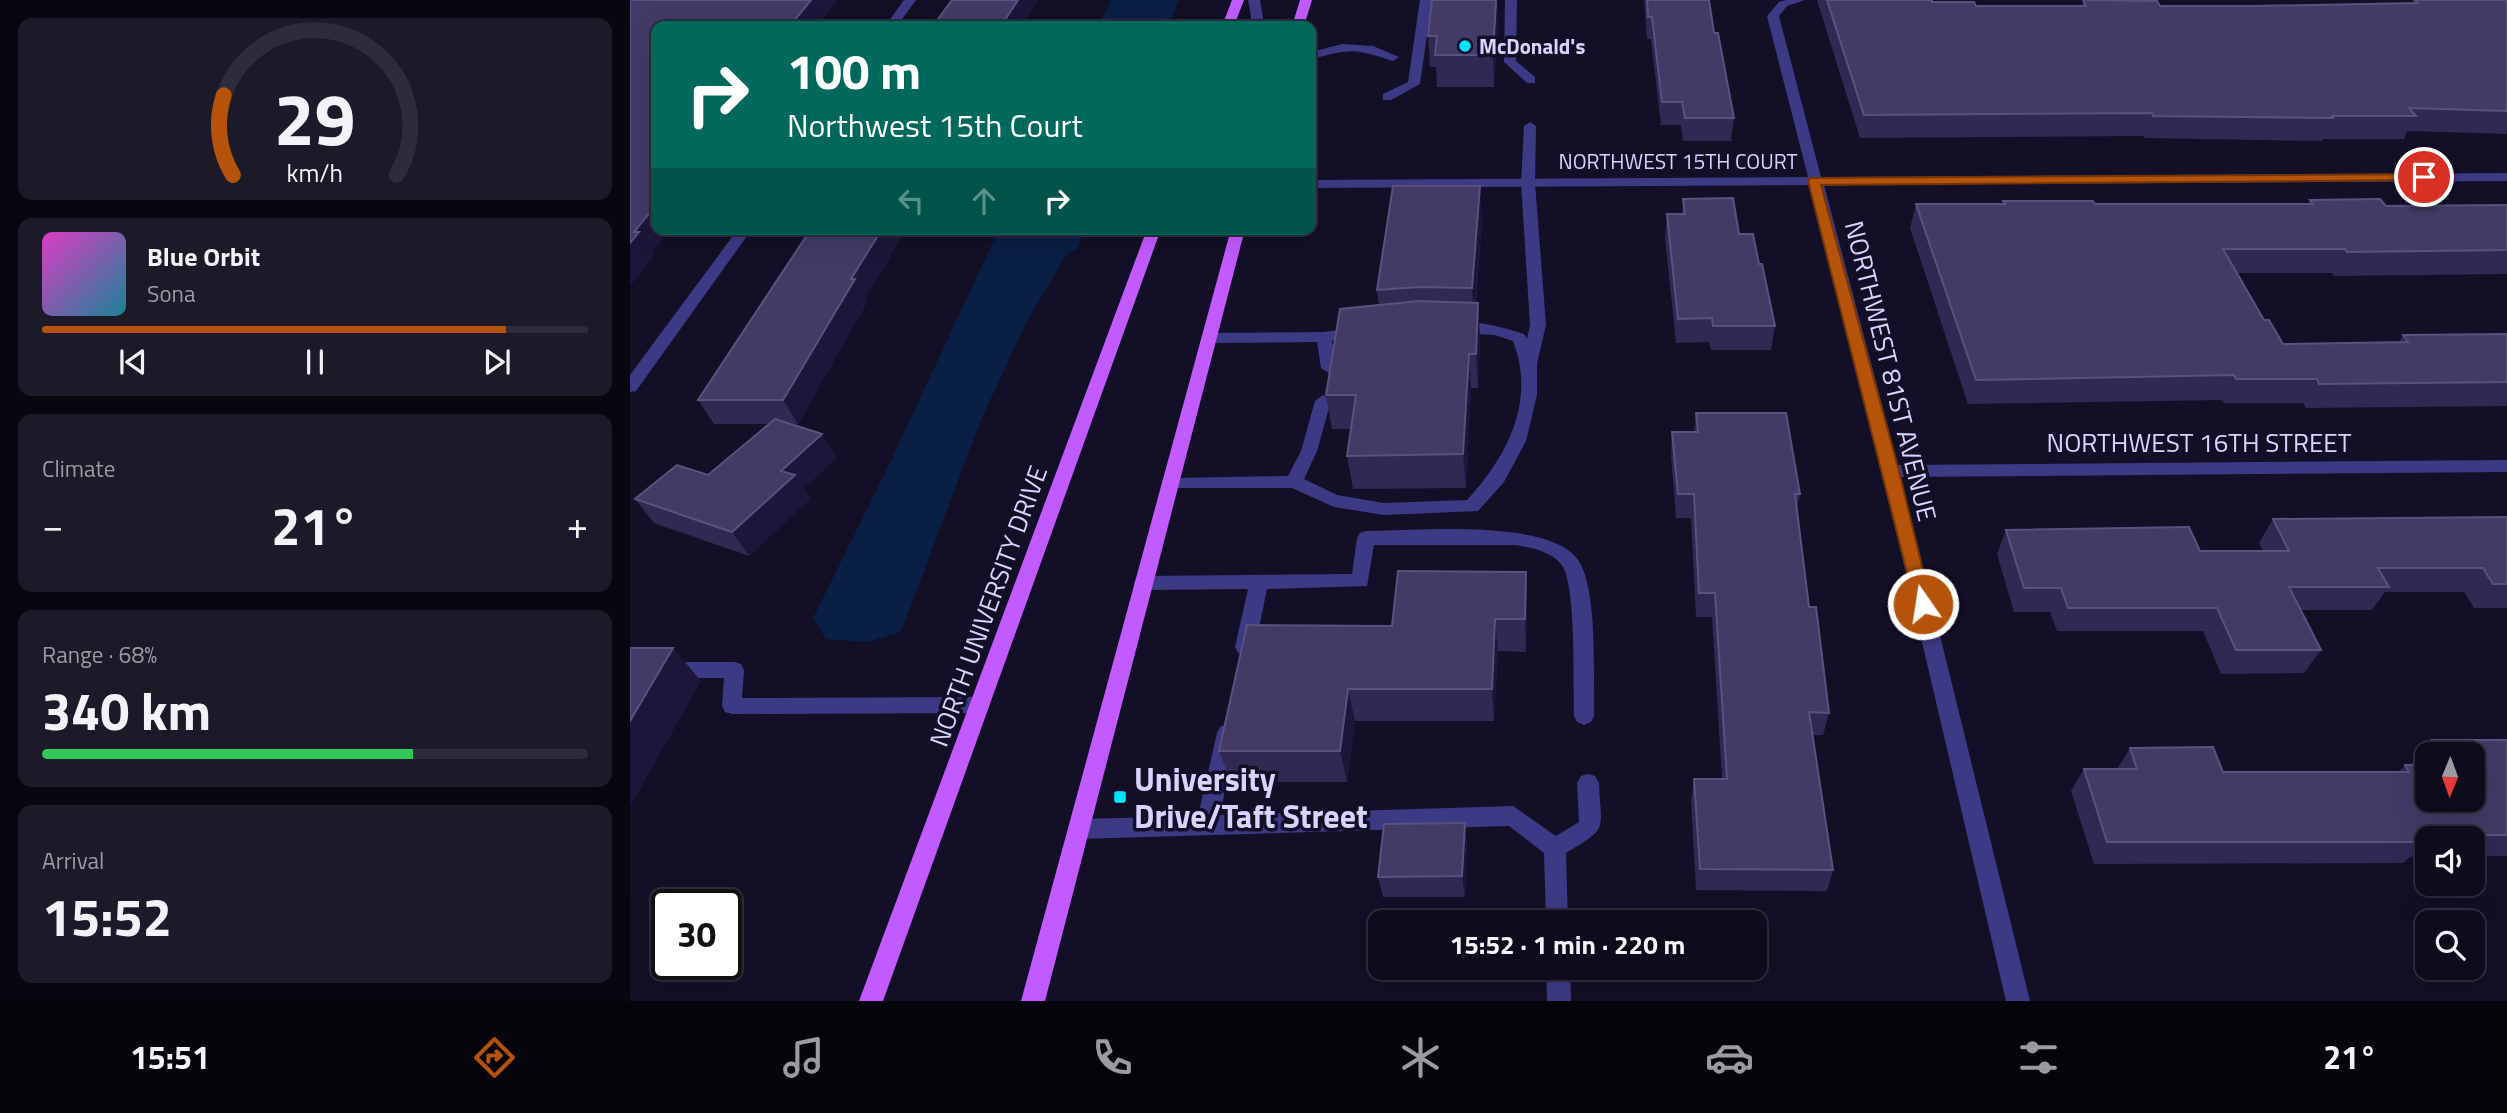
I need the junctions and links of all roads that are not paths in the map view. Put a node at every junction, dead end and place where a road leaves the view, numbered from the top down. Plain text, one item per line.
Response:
1 (910, 0) edge
2 (1238, 0) edge
3 (1254, 0) edge
4 (1306, 0) edge
5 (1426, 0) edge
6 (1511, 0) edge
7 (1798, 0) edge
8 (895, 21) edge
9 (1230, 21) edge
10 (1256, 21) edge
11 (1300, 21) edge
12 (1316, 54) edge
13 (1393, 57) dead end
14 (1531, 80) dead end
15 (1387, 97) dead end
16 (1530, 126) dead end
17 (2507, 177) edge
18 (1814, 181) junction
19 (1528, 183) junction
20 (1316, 184) edge
21 (741, 235) edge
22 (1152, 235) edge
23 (1236, 235) edge
24 (1448, 328) edge
25 (1371, 331) edge
26 (1324, 337) junction
27 (1210, 338) junction
28 (1529, 363) junction
29 (1329, 368) edge
30 (630, 387) edge
31 (1323, 401) dead end
32 (2507, 466) edge
33 (1891, 471) junction
34 (1294, 482) junction
35 (1171, 484) junction
36 (1259, 582) junction
37 (1143, 583) junction
38 (1241, 663) edge
39 (630, 670) edge
40 (979, 705) junction
41 (1584, 716) dead end
42 (1230, 717) edge
43 (1588, 783) dead end
44 (1207, 825) junction
45 (1079, 829) junction
46 (1555, 848) junction
47 (1557, 910) edge
48 (1558, 980) edge
49 (871, 1001) edge
50 (1033, 1001) edge
51 (1559, 1001) edge
52 (2018, 1001) edge

1 - 8 street
2 - 9 main road
3 - 10 street
4 - 11 main road
5 - 15 street
6 - 14 street
7 - 18 street, NORTHWEST 81ST AVENUE
12 - 13 street
16 - 19 street
17 - 18 street, NORTHWEST 15TH COURT
18 - 19 street, NORTHWEST 15TH COURT
18 - 33 street, NORTHWEST 81ST AVENUE
19 - 20 street, NORTHWEST 15TH COURT
19 - 28 street
21 - 30 street
22 - 40 main road, NORTH UNIVERSITY DRIVE
23 - 27 main road
24 - 28 street
25 - 26 street
26 - 27 street
26 - 29 street
27 - 35 main road
28 - 34 street
31 - 34 street
32 - 33 street, NORTHWEST 16TH STREET
33 - 52 street, NORTHWEST 81ST AVENUE
34 - 35 street
35 - 37 main road
36 - 37 street
36 - 38 street
36 - 41 street
37 - 45 main road
39 - 40 street
40 - 49 main road, NORTH UNIVERSITY DRIVE
42 - 44 street
43 - 46 street
44 - 45 street
44 - 46 street
45 - 50 main road
46 - 47 street
48 - 51 street

